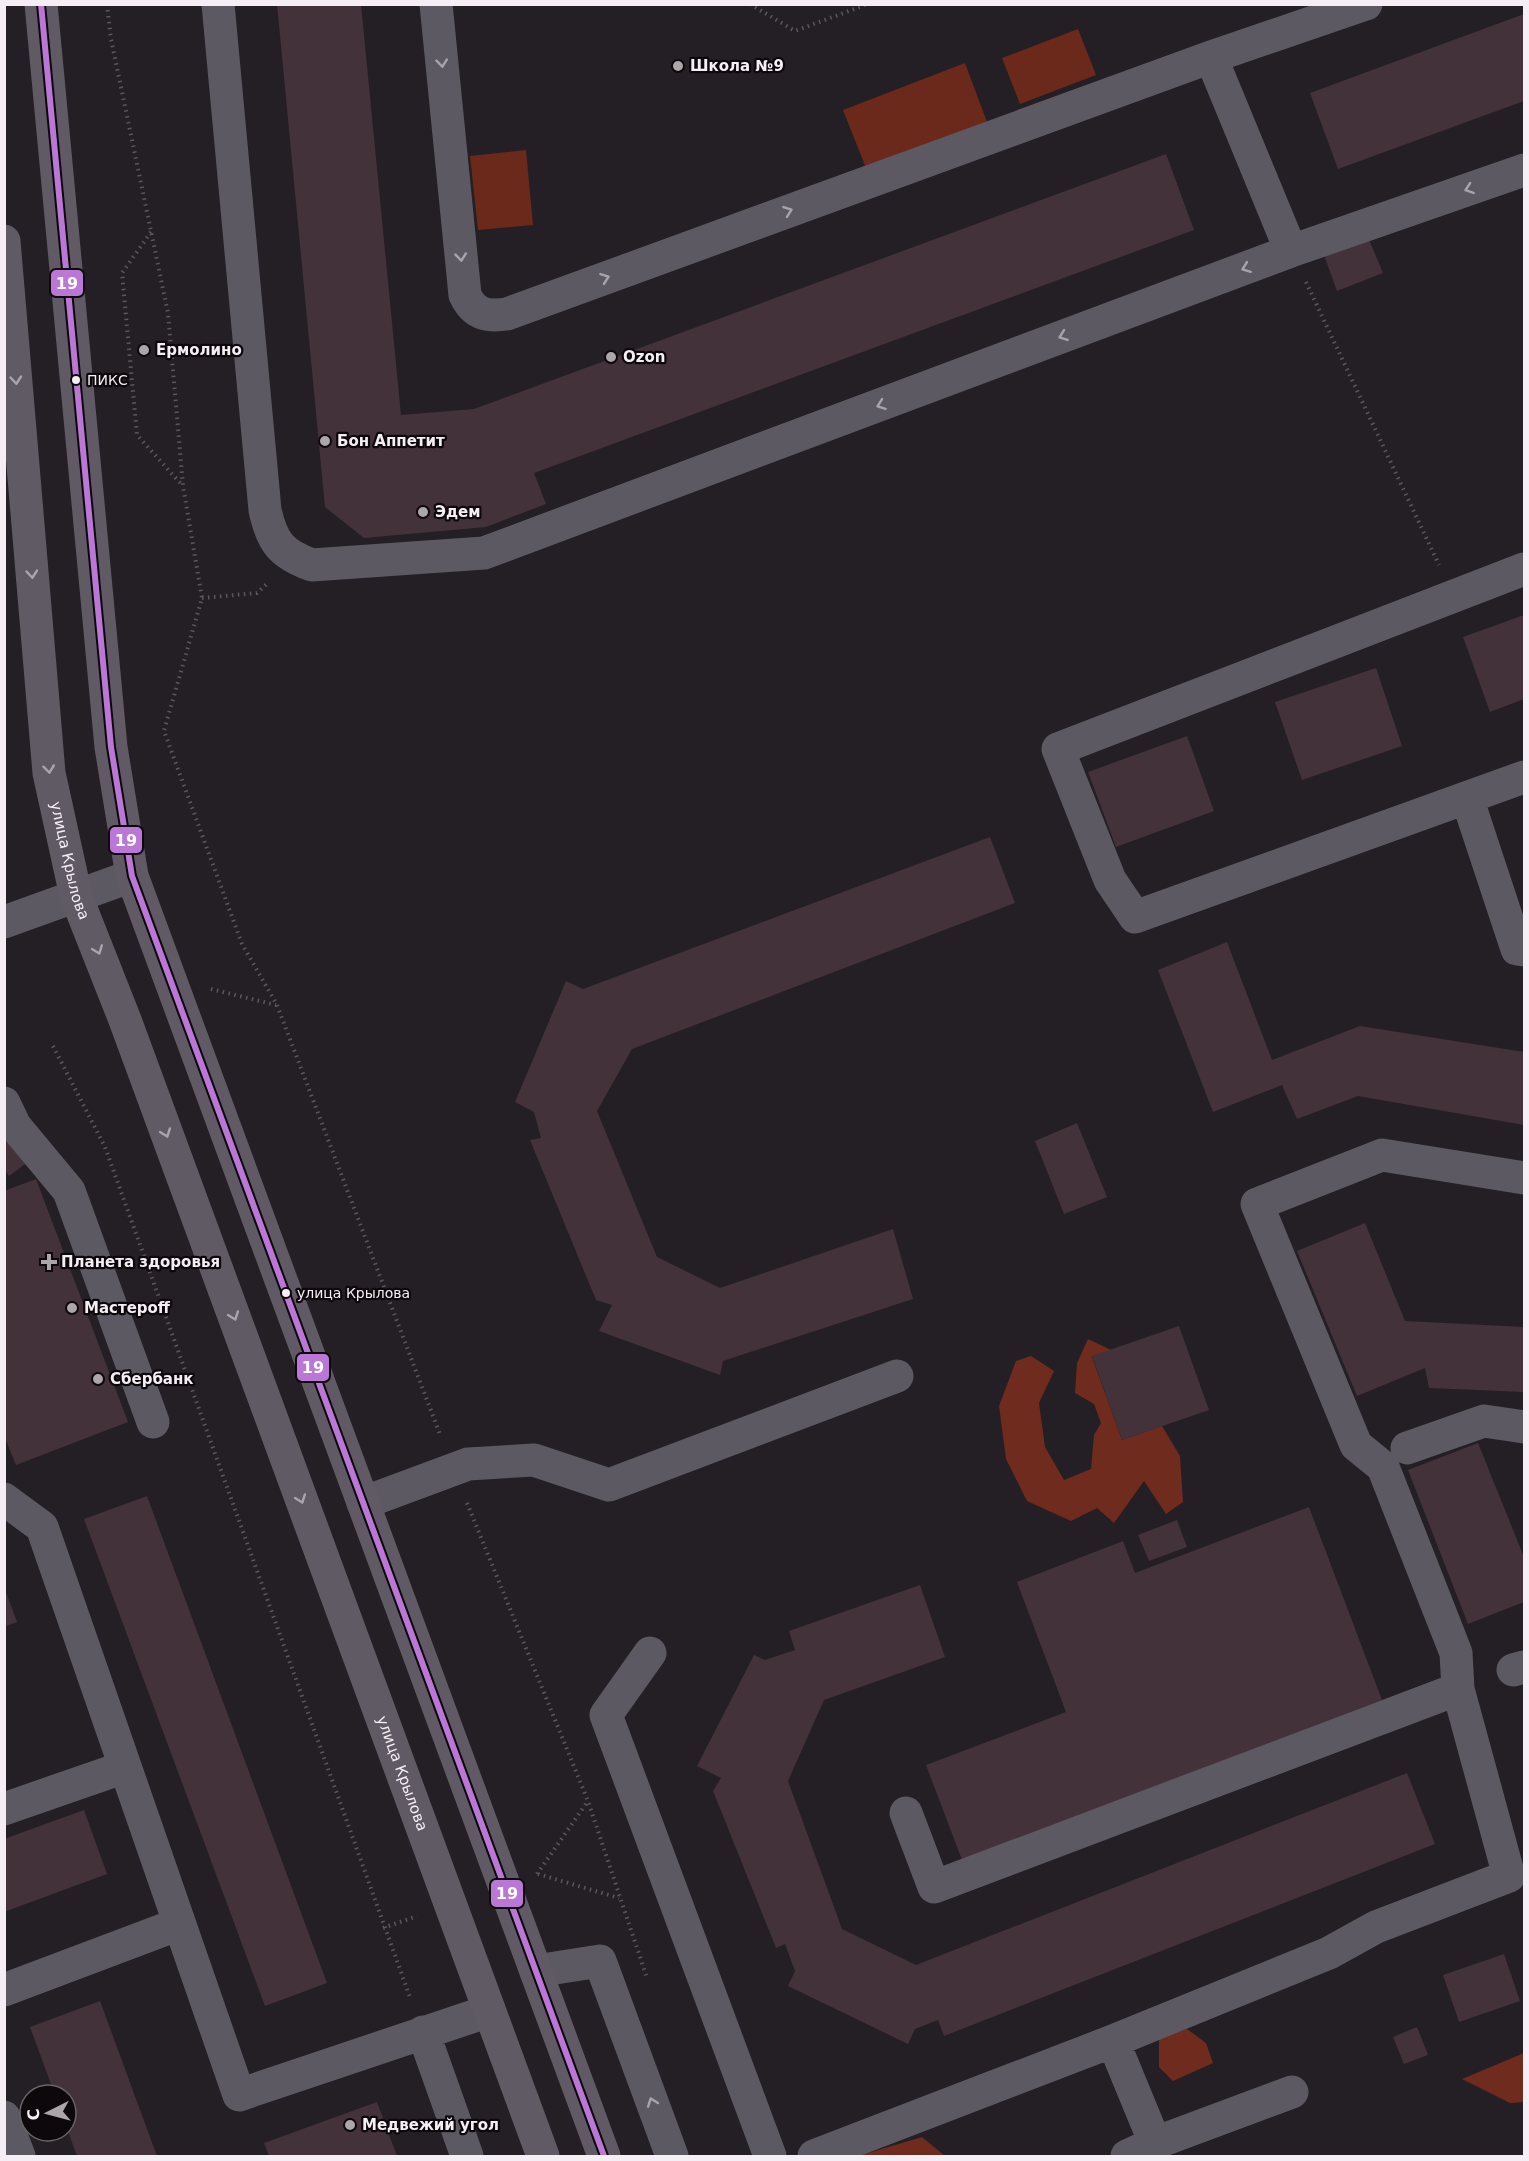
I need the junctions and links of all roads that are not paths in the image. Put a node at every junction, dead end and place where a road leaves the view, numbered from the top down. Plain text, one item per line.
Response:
1 (41, 4) edge
2 (218, 4) edge
3 (436, 4) edge
4 (1366, 4) edge
5 (1211, 57) junction
6 (1524, 170) edge
7 (4, 241) edge
8 (1291, 251) junction
9 (1524, 569) edge
10 (1524, 777) edge
11 (1467, 798) junction
12 (132, 876) junction
13 (76, 896) junction
14 (4, 922) edge
15 (1524, 950) edge
16 (4, 1103) edge
17 (1524, 1178) edge
18 (897, 1376) dead end
19 (153, 1422) dead end
20 (1524, 1427) edge
21 (1407, 1448) dead end
22 (4, 1499) edge
23 (363, 1503) junction
24 (650, 1653) dead end
25 (1458, 1689) junction
26 (125, 1767) junction
27 (4, 1809) edge
28 (906, 1813) dead end
29 (179, 1924) junction
30 (536, 1971) junction
31 (4, 1990) edge
32 (489, 2010) junction
33 (423, 2032) junction
34 (1113, 2041) junction
35 (1292, 2092) dead end
36 (4, 2117) edge
37 (1141, 2150) edge
38 (19, 2157) edge
39 (467, 2157) edge
40 (543, 2157) edge
41 (604, 2157) edge
42 (672, 2157) edge
43 (770, 2157) edge
44 (814, 2157) edge

1 - 12 main road
8 -> 2 street
3 -> 5 street
4 - 5 street
5 - 8 street
6 -> 8 street
7 -> 13 main road, улица Крылова
9 - 11 street
10 - 11 street
11 - 15 street
12 - 13 street
12 - 23 main road
13 - 14 street
13 -> 32 main road, улица Крылова
16 - 19 street
17 - 25 street
18 - 23 street
20 - 21 street
22 - 26 street
23 - 30 main road
24 - 43 street
25 - 28 street
25 - 34 street
26 - 27 street
26 - 29 street
29 - 31 street
29 - 33 street
30 - 41 main road
42 -> 30 street
32 - 33 street
32 - 40 main road, улица Крылова
33 - 39 street
34 - 37 street
34 - 44 street
35 - 37 street
36 - 38 street

